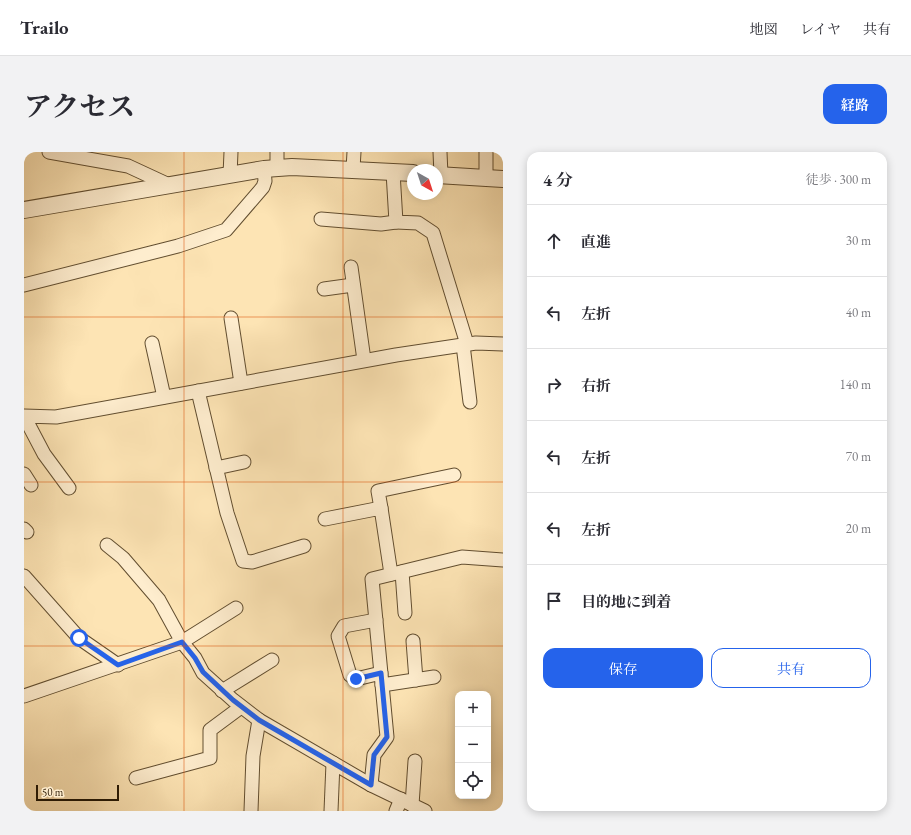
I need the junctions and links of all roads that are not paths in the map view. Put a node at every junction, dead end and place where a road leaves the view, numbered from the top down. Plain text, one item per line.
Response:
1 (49, 152) edge
2 (231, 152) edge
3 (277, 152) edge
4 (354, 152) edge
5 (440, 152) edge
6 (486, 152) edge
7 (439, 164) edge
8 (270, 169) junction
9 (353, 169) junction
10 (393, 172) junction
11 (407, 173) edge
12 (230, 175) junction
13 (443, 175) edge
14 (486, 178) junction
15 (503, 179) edge
16 (169, 185) junction
17 (24, 210) edge
18 (322, 219) dead end
19 (396, 222) junction
20 (351, 267) dead end
21 (24, 285) edge
22 (353, 285) junction
23 (324, 289) dead end
24 (231, 318) dead end
25 (152, 342) dead end
26 (465, 344) junction
27 (503, 344) edge
28 (364, 360) junction
29 (241, 383) junction
30 (198, 391) junction
31 (164, 397) junction
32 (470, 402) dead end
33 (244, 462) dead end
34 (216, 468) junction
35 (454, 475) dead end
36 (69, 488) dead end
37 (381, 508) junction
38 (325, 519) dead end
39 (107, 545) dead end
40 (304, 546) dead end
41 (503, 560) edge
42 (396, 573) junction
43 (24, 576) edge
44 (236, 608) dead end
45 (404, 613) dead end
46 (376, 620) junction
47 (413, 641) dead end
48 (182, 642) junction
49 (272, 660) dead end
50 (118, 665) junction
51 (434, 677) dead end
52 (382, 679) junction
53 (416, 680) junction
54 (222, 691) junction
55 (24, 696) edge
56 (241, 707) junction
57 (259, 720) junction
58 (415, 761) dead end
59 (333, 763) junction
60 (136, 778) dead end
61 (371, 785) junction
62 (403, 805) edge
63 (251, 811) edge
64 (331, 811) edge
65 (425, 811) edge

1 - 16 street
2 - 12 street
3 - 8 street
4 - 9 street
5 - 7 street
6 - 14 street
8 - 9 street
8 - 12 street
8 - 21 street
9 - 10 street
10 - 11 street
10 - 19 street
12 - 16 street
13 - 14 street
14 - 15 street
16 - 17 street
18 - 19 street
19 - 26 street
20 - 22 street
22 - 23 street
22 - 28 street
24 - 29 street
25 - 31 street
26 - 27 street
26 - 28 street
26 - 32 street
28 - 29 street
29 - 30 street
30 - 31 street
30 - 34 street
31 - 36 street
33 - 34 street
34 - 40 street
35 - 37 street
37 - 38 street
37 - 42 street
39 - 48 street
41 - 42 street
42 - 45 street
42 - 46 street
43 - 50 street
44 - 48 street
46 - 52 street
46 - 52 street
47 - 53 street
48 - 50 street
48 - 54 street
49 - 54 street
50 - 55 street
51 - 53 street
52 - 53 street
52 - 61 street
54 - 56 street
56 - 57 street
56 - 60 street
57 - 59 street
57 - 63 street
58 - 62 street
59 - 61 street
59 - 64 street
61 - 62 street
62 - 65 street

